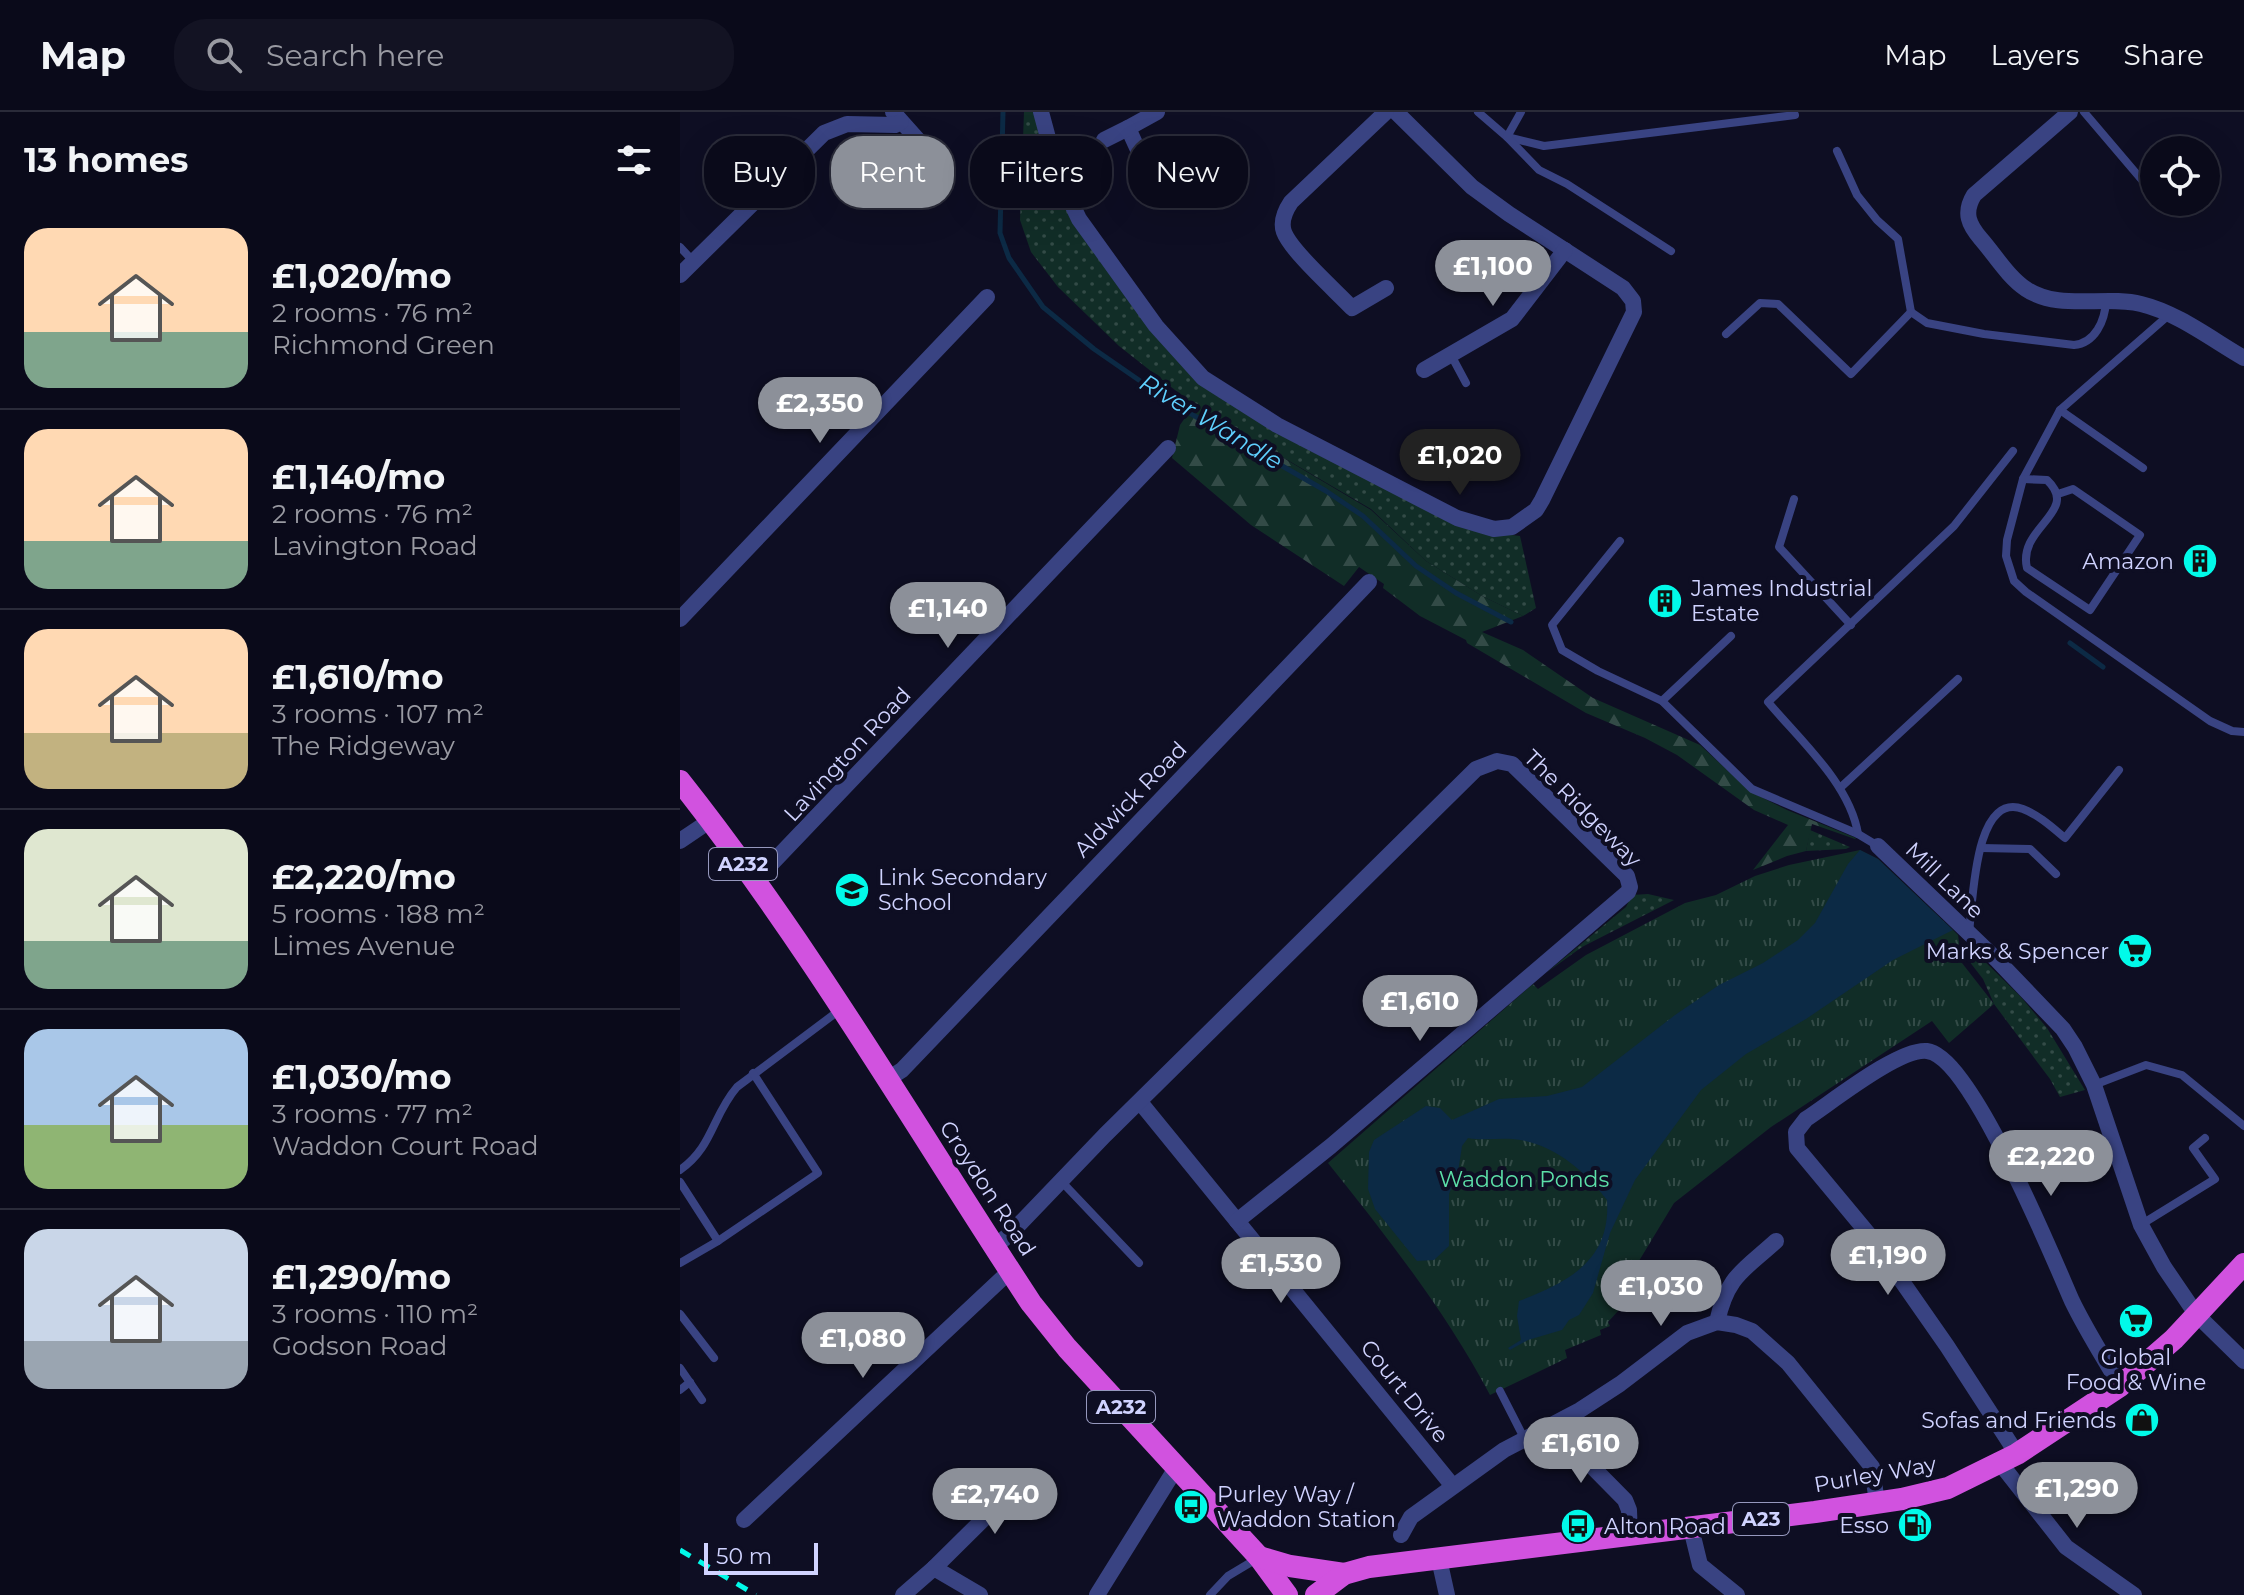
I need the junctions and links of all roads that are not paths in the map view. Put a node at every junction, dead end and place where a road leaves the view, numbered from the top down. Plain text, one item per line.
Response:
1 (1041, 112) edge
2 (1157, 112) edge
3 (1386, 112) edge
4 (1396, 112) edge
5 (1478, 112) edge
6 (1521, 112) edge
7 (2070, 112) edge
8 (2084, 112) edge
9 (1795, 115) dead end
10 (897, 117) edge
11 (1128, 128) junction
12 (914, 136) edge
13 (1112, 136) edge
14 (1132, 136) edge
15 (1507, 137) junction
16 (1837, 151) dead end
17 (2140, 178) edge
18 (680, 247) edge
19 (1565, 250) junction
20 (1671, 251) dead end
21 (693, 261) junction
22 (680, 275) edge
23 (1386, 288) dead end
24 (987, 297) dead end
25 (2106, 301) junction
26 (1911, 312) junction
27 (2170, 314) junction
28 (1726, 334) dead end
29 (1451, 355) junction
30 (2244, 358) edge
31 (1424, 370) dead end
32 (1466, 383) dead end
33 (2060, 410) junction
34 (1172, 451) dead end
35 (2013, 451) dead end
36 (2143, 468) dead end
37 (2023, 479) junction
38 (2058, 494) junction
39 (1794, 499) dead end
40 (1620, 541) dead end
41 (1369, 582) dead end
42 (680, 619) edge
43 (1851, 625) junction
44 (1731, 636) dead end
45 (1958, 679) dead end
46 (1662, 701) junction
47 (2244, 732) edge
48 (2119, 770) dead end
49 (680, 781) edge
50 (1840, 788) junction
51 (711, 820) junction
52 (1858, 834) junction
53 (680, 841) edge
54 (1878, 846) joint
55 (1981, 848) junction
56 (2056, 874) dead end
57 (755, 881) junction
58 (1969, 933) junction
59 (841, 1008) junction
60 (753, 1073) junction
61 (888, 1079) junction
62 (2094, 1085) junction
63 (1140, 1102) junction
64 (2244, 1126) edge
65 (2205, 1138) dead end
66 (680, 1170) edge
67 (1060, 1180) junction
68 (680, 1182) edge
69 (1237, 1221) junction
70 (2141, 1225) junction
71 (718, 1241) junction
72 (1776, 1241) dead end
73 (994, 1247) junction
74 (680, 1263) edge
75 (1139, 1263) dead end
76 (2244, 1264) edge
77 (1010, 1271) junction
78 (680, 1314) edge
79 (2196, 1314) junction
80 (1717, 1322) junction
81 (714, 1358) dead end
82 (2244, 1361) edge
83 (680, 1368) edge
84 (690, 1382) junction
85 (2120, 1386) junction
86 (680, 1390) edge
87 (1500, 1391) dead end
88 (702, 1400) dead end
89 (1551, 1425) junction
90 (1524, 1438) junction
91 (2008, 1465) junction
92 (1176, 1468) junction
93 (1027, 1476) dead end
94 (1452, 1485) junction
95 (1877, 1503) junction
96 (744, 1520) dead end
97 (1691, 1528) junction
98 (1401, 1535) dead end
99 (1630, 1536) junction
100 (1259, 1557) junction
101 (1439, 1559) junction
102 (934, 1568) junction
103 (1344, 1574) junction
104 (903, 1595) edge
105 (980, 1595) edge
106 (1097, 1595) edge
107 (1210, 1595) edge
108 (1287, 1595) edge
109 (1316, 1595) edge
110 (1447, 1595) edge
111 (1737, 1595) edge
112 (2134, 1595) edge

1 - 19 street
2 - 11 street
3 - 23 street
4 - 19 street
5 - 15 lane
6 - 15 lane
7 - 25 street
8 - 17 lane
9 - 15 lane
10 - 12 street
10 - 21 street
11 - 13 street
11 - 14 street
15 - 20 lane
16 - 26 lane
18 - 21 lane
19 - 29 street
21 - 22 street
24 - 42 street
25 - 26 lane
25 - 27 street
26 - 28 lane
27 - 30 street
27 - 33 lane
29 - 31 street
29 - 32 lane
33 - 36 lane
33 - 37 lane
34 - 57 street, Lavington Road
35 - 43 lane
37 - 38 lane
37 - 47 lane
38 - 38 lane
39 - 43 lane
40 - 46 lane
41 - 61 street, Aldwick Road
43 - 50 lane
44 - 46 lane
45 - 50 lane
46 - 52 lane
48 - 55 lane
49 - 51 highway, Croydon Road / A232
50 - 52 lane
51 - 53 street
51 - 57 highway, Croydon Road / A232
52 - 54 lane
54 - 58 street, Mill Lane
55 - 56 lane
55 - 58 lane
57 - 59 highway, Croydon Road / A232
58 - 62 street, Mill Lane
59 - 60 lane
59 - 61 highway, Croydon Road / A232
60 - 66 lane
60 - 71 lane
61 - 73 highway, Croydon Road / A232
62 - 64 lane
62 - 70 street, Mill Lane
63 - 67 street, The Ridgeway
63 - 69 street, Court Drive
63 - 69 street, The Ridgeway
65 - 70 lane
67 - 73 street, The Ridgeway
67 - 75 lane
68 - 71 lane
69 - 94 street, Court Drive
70 - 79 street, Mill Lane
71 - 74 lane
72 - 80 street
73 - 77 highway, Croydon Road / A232
76 - 79 highway, Purley Way / A23
77 - 92 highway, Croydon Road / A232
77 - 96 street
78 - 81 lane
79 - 82 street, Mill Lane
79 - 85 highway, Purley Way / A23
80 - 89 street
80 - 95 street
83 - 84 lane
84 - 86 lane
84 - 88 lane
85 - 91 highway, Purley Way / A23
85 - 91 street
87 - 90 lane
89 - 90 street
89 - 99 street
90 - 94 street
91 - 95 highway, Purley Way / A23
91 - 112 street
92 - 100 highway, Croydon Road / A232
92 - 106 street
93 - 102 street
94 - 98 street
95 - 97 highway, Purley Way / A23
97 - 99 highway, Purley Way / A23
97 - 111 street
99 - 101 highway, Purley Way / A23
100 - 103 highway
100 - 107 lane
100 - 108 highway, Croydon Road / A232
101 - 103 highway, A23
101 - 110 street
102 - 104 street
102 - 105 street
103 - 109 highway, A23

